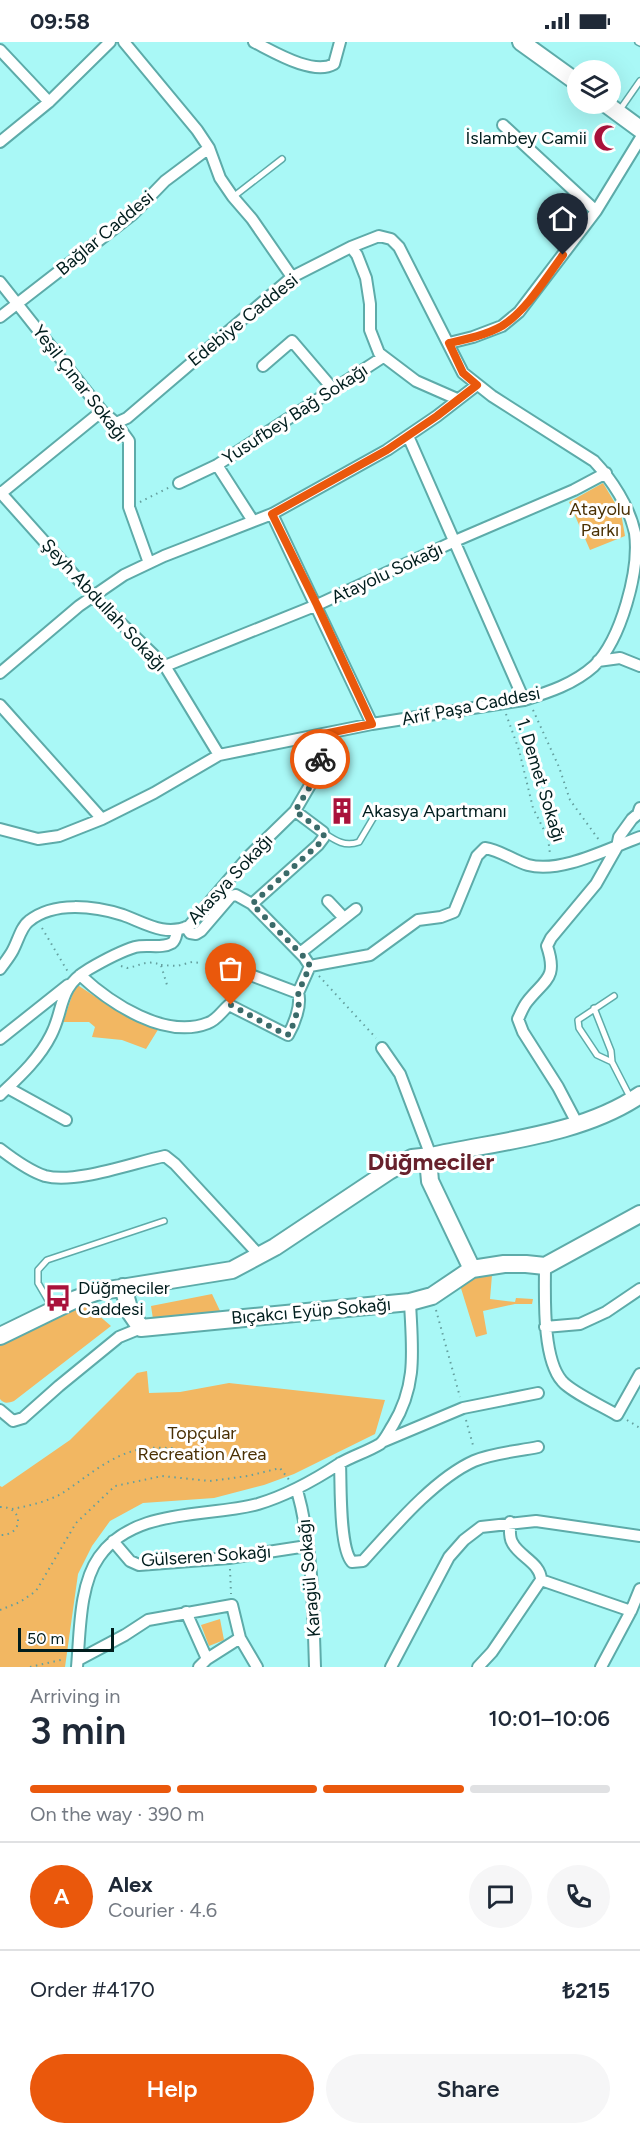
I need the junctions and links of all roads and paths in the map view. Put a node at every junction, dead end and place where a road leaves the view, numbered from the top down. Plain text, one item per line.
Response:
1 (110, 42) edge
2 (124, 42) edge
3 (254, 42) edge
4 (340, 42) edge
5 (521, 42) edge
6 (0, 50) edge
7 (567, 75) edge
8 (640, 81) edge
9 (621, 99) edge
10 (49, 102) junction
11 (620, 114) edge
12 (503, 125) dead end
13 (640, 129) edge
14 (640, 139) edge
15 (0, 142) edge
16 (209, 148) junction
17 (282, 159) dead end
18 (233, 197) junction
19 (596, 211) junction
20 (351, 247) junction
21 (292, 277) junction
22 (0, 282) edge
23 (17, 303) junction
24 (0, 317) edge
25 (449, 343) junction
26 (383, 357) junction
27 (263, 366) dead end
28 (477, 385) junction
29 (333, 389) junction
30 (457, 399) junction
31 (102, 411) junction
32 (116, 423) junction
33 (408, 436) junction
34 (217, 465) junction
35 (606, 473) junction
36 (179, 483) joint
37 (0, 493) edge
38 (129, 507) junction
39 (272, 514) junction
40 (253, 521) junction
41 (455, 541) junction
42 (149, 563) junction
43 (93, 596) junction
44 (317, 605) junction
45 (598, 661) junction
46 (165, 666) junction
47 (640, 666) edge
48 (0, 673) edge
49 (526, 699) junction
50 (503, 704) junction
51 (0, 705) edge
52 (372, 724) junction
53 (324, 734) junction
54 (219, 755) junction
55 (640, 808) edge
56 (378, 810) dead end
57 (295, 811) junction
58 (102, 819) junction
59 (0, 829) edge
60 (323, 832) junction
61 (640, 837) edge
62 (599, 840) dead end
63 (617, 847) junction
64 (551, 866) junction
65 (328, 901) dead end
66 (252, 904) junction
67 (356, 909) dead end
68 (36, 917) junction
69 (344, 918) junction
70 (181, 929) junction
71 (300, 953) junction
72 (113, 958) junction
73 (201, 963) dead end
74 (161, 965) junction
75 (310, 966) junction
76 (0, 969) edge
77 (248, 974) dead end
78 (75, 980) junction
79 (167, 985) dead end
80 (298, 993) junction
81 (614, 996) dead end
82 (594, 1008) junction
83 (0, 1039) edge
84 (382, 1048) joint
85 (612, 1062) junction
86 (4, 1091) edge
87 (636, 1098) edge
88 (66, 1120) dead end
89 (578, 1125) junction
90 (0, 1149) edge
91 (431, 1156) junction
92 (640, 1214) edge
93 (164, 1221) dead end
94 (260, 1256) junction
95 (545, 1266) junction
96 (472, 1269) junction
97 (123, 1287) junction
98 (640, 1289) edge
99 (432, 1296) junction
100 (410, 1302) junction
101 (54, 1311) junction
102 (545, 1327) junction
103 (141, 1328) junction
104 (0, 1336) edge
105 (640, 1374) edge
106 (538, 1393) dead end
107 (463, 1408) junction
108 (0, 1410) edge
109 (617, 1415) junction
110 (640, 1428) edge
111 (382, 1443) junction
112 (538, 1447) dead end
113 (175, 1448) dead end
114 (476, 1460) junction
115 (340, 1463) junction
116 (297, 1490) junction
117 (0, 1507) edge
118 (12, 1509) junction
119 (510, 1522) junction
120 (0, 1535) edge
121 (640, 1536) edge
122 (112, 1541) junction
123 (307, 1546) junction
124 (229, 1558) junction
125 (541, 1580) junction
126 (640, 1590) edge
127 (232, 1605) junction
128 (0, 1610) edge
129 (631, 1611) junction
130 (186, 1612) junction
131 (240, 1638) junction
132 (60, 1659) dead end
133 (77, 1663) edge
134 (203, 1663) edge
135 (30, 1667) edge
136 (257, 1667) edge
137 (315, 1667) edge
138 (391, 1667) edge
139 (478, 1667) edge
140 (601, 1667) edge

1 - 10 street
2 - 16 street
3 - 4 street
5 - 7 street
6 - 10 street
8 - 9 lane
10 - 15 street
11 - 13 street
12 - 19 street
14 - 19 street
16 - 18 street
16 - 23 street, Bağlar Caddesi
17 - 18 lane
18 - 21 street
19 - 25 street
20 - 21 street, Edebiye Caddesi
20 - 25 street, Edebiye Caddesi
20 - 26 street
21 - 32 street, Edebiye Caddesi
22 - 23 street, Yeşil Çınar Sokağı
23 - 24 street, Bağlar Caddesi
23 - 31 street, Yeşil Çınar Sokağı
25 - 28 street, Edebiye Caddesi
26 - 29 street, Yusufbey Bağ Sokağı
26 - 30 street, Yusufbey Bağ Sokağı
27 - 29 street
28 - 30 street
28 - 35 street, Arif Paşa Caddesi
29 - 34 street, Yusufbey Bağ Sokağı
30 - 33 street
31 - 32 street, Yeşil Çınar Sokağı
31 - 37 street
32 - 38 street, Yeşil Çınar Sokağı
33 - 39 street
33 - 41 street
34 - 36 street, Yusufbey Bağ Sokağı
34 - 40 street
35 - 41 street, Atayolu Sokağı
35 - 45 street, Arif Paşa Caddesi
36 - 38 path
37 - 43 street, Şeyh Abdullah Sokağı
38 - 42 street, Yeşil Çınar Sokağı
39 - 40 street
39 - 44 street
40 - 42 street
41 - 44 street, Atayolu Sokağı
41 - 49 street
42 - 43 street
43 - 46 street, Şeyh Abdullah Sokağı
43 - 48 street
44 - 46 street, Atayolu Sokağı
44 - 52 street
45 - 47 street
45 - 49 street, Arif Paşa Caddesi
46 - 54 street, Şeyh Abdullah Sokağı
49 - 50 street, Arif Paşa Caddesi
49 - 62 path
50 - 52 street, Arif Paşa Caddesi
50 - 64 path, 1. Demet Sokağı
51 - 58 street
52 - 53 street, Arif Paşa Caddesi
53 - 54 street, Arif Paşa Caddesi
53 - 57 street, Akasya Sokağı
54 - 58 street, Arif Paşa Caddesi
55 - 63 street
56 - 60 lane
57 - 60 street
57 - 70 street, Akasya Sokağı
58 - 59 street, Arif Paşa Caddesi
60 - 66 street
61 - 63 street
63 - 64 street
63 - 89 street
64 - 75 street
65 - 69 street
66 - 70 street
66 - 71 street
67 - 69 street
68 - 70 street, Akasya Sokağı
68 - 76 street
68 - 78 path
69 - 71 street
70 - 72 street
71 - 75 street
72 - 74 path
72 - 78 street
73 - 74 path
74 - 79 path
75 - 80 street
75 - 84 path
77 - 80 street
78 - 80 street
78 - 83 street
78 - 86 street
81 - 82 lane
82 - 85 lane
82 - 85 lane
84 - 91 street
85 - 87 lane
86 - 88 street
87 - 89 street
89 - 91 street
90 - 94 street
91 - 94 street
91 - 96 street
92 - 95 street
93 - 101 lane
94 - 97 street
95 - 96 street
95 - 102 street
96 - 99 street, Bıçakcı Eyüp Sokağı
97 - 101 street
97 - 103 street
98 - 102 street
99 - 100 street, Bıçakcı Eyüp Sokağı
99 - 107 path
100 - 103 street, Bıçakcı Eyüp Sokağı
100 - 111 street
101 - 104 street
102 - 109 street
103 - 108 street, Bıçakcı Eyüp Sokağı
105 - 109 street
106 - 107 street
107 - 111 street
107 - 114 path
109 - 110 path
111 - 115 street
112 - 114 street
113 - 118 path
114 - 115 street
115 - 116 street
116 - 122 street
116 - 123 street, Karagül Sokağı
116 - 128 path
117 - 118 path
118 - 120 path
119 - 121 street
119 - 125 street
119 - 138 street
122 - 124 street, Gülseren Sokağı
122 - 133 street
123 - 124 street, Gülseren Sokağı
123 - 137 street, Karagül Sokağı
124 - 127 path
125 - 129 street
125 - 139 street
126 - 129 street
127 - 130 street
127 - 131 street
129 - 140 street
130 - 133 street
130 - 134 street
131 - 134 street
131 - 136 street
132 - 135 path

